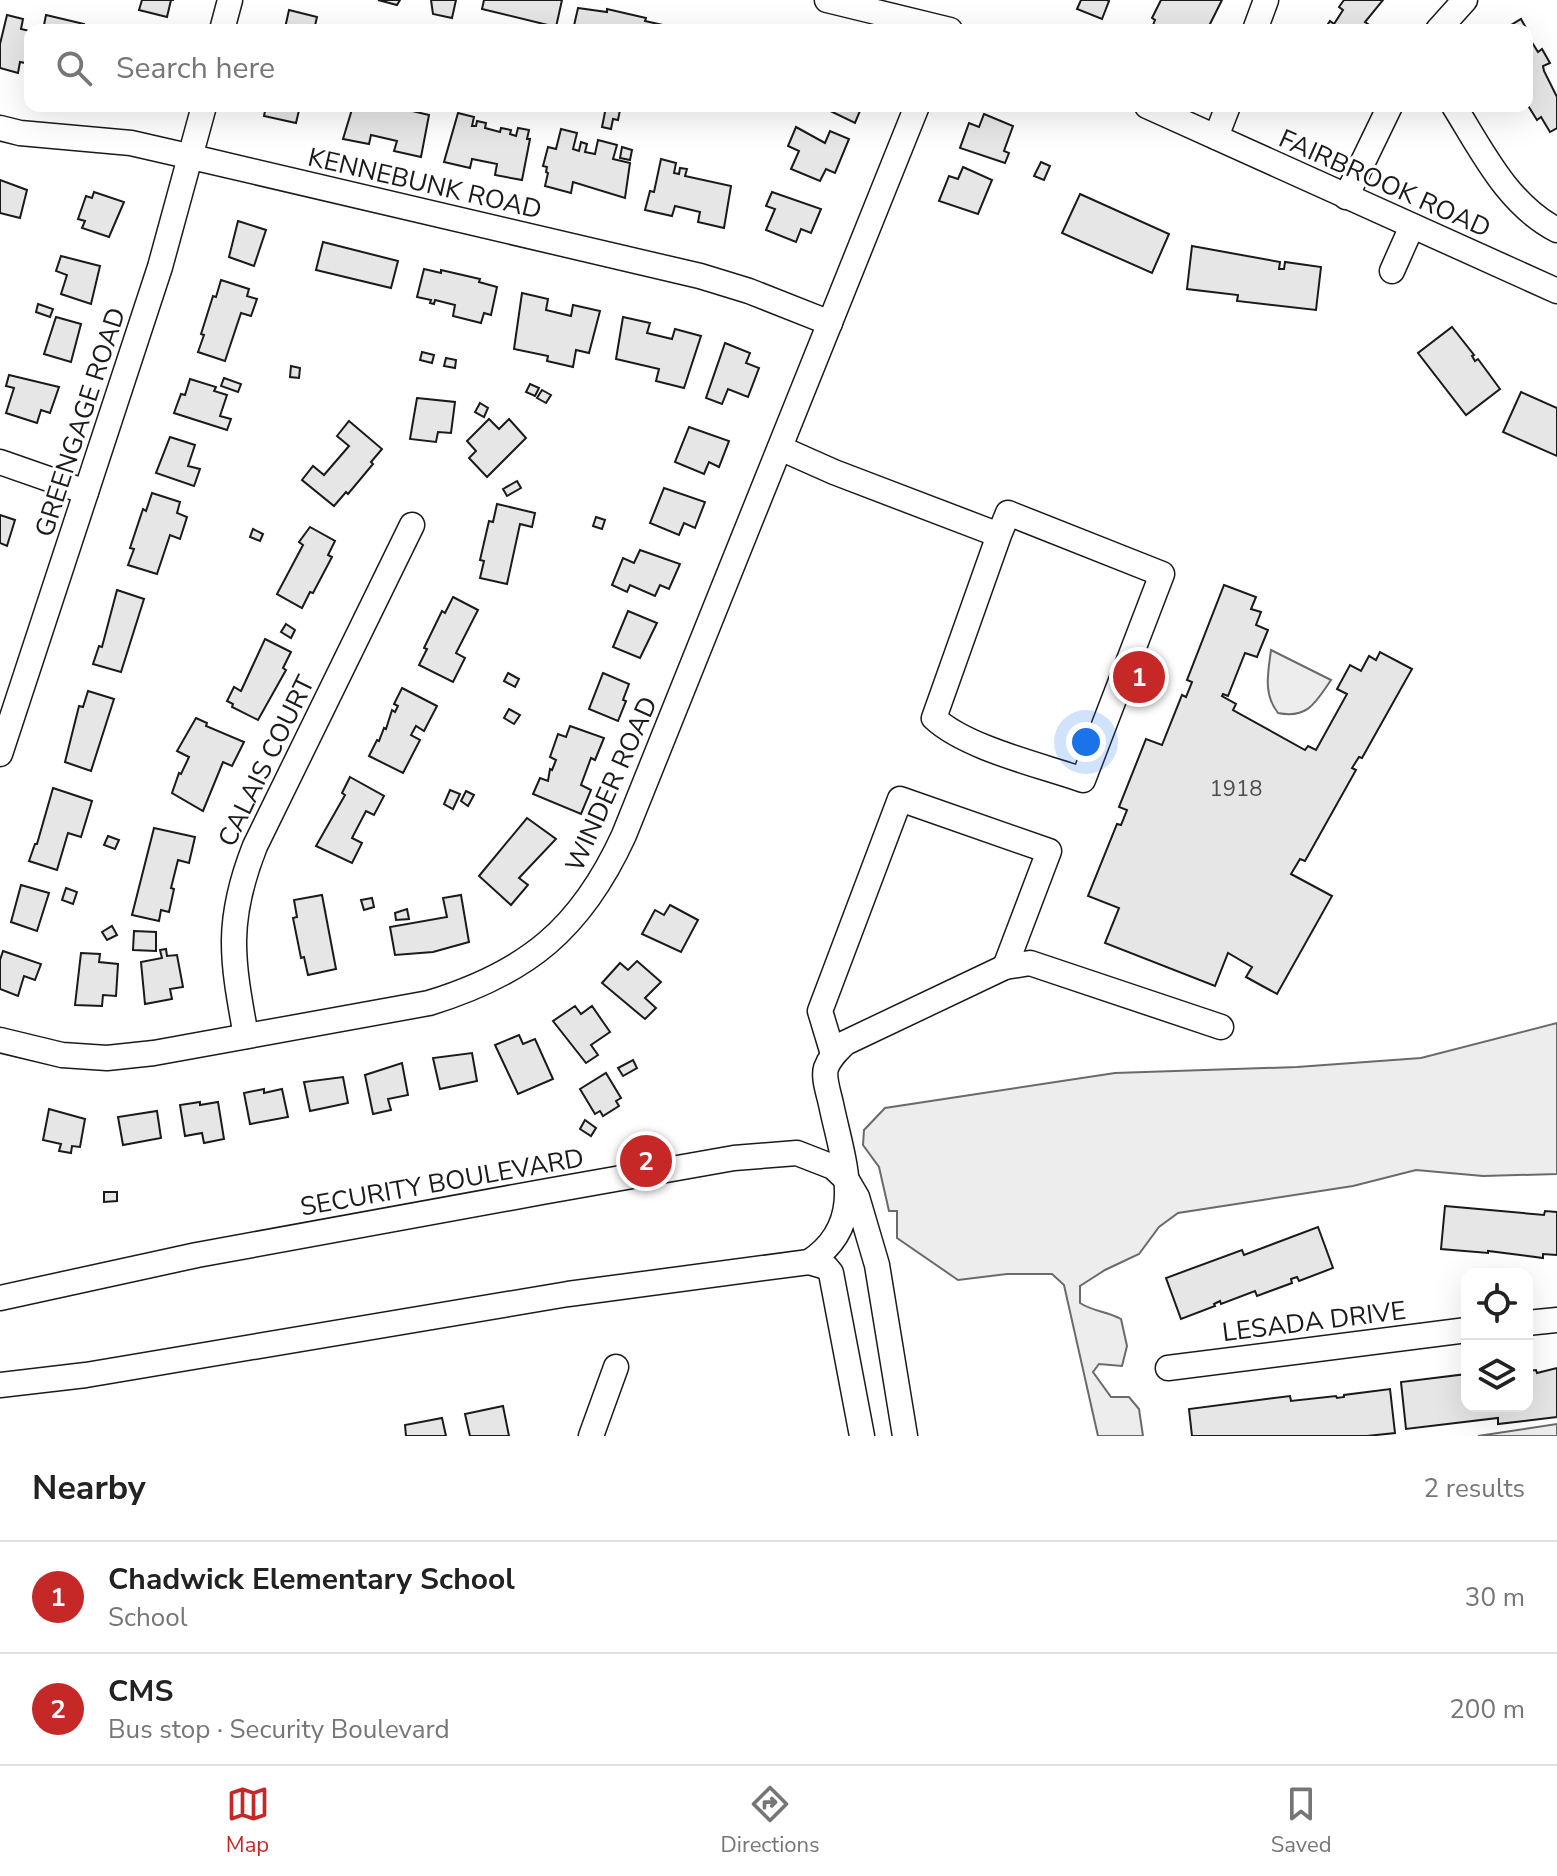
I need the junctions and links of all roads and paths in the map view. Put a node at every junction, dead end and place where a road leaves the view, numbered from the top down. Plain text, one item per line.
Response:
1 (230, 0) edge
2 (827, 0) edge
3 (1266, 0) edge
4 (1465, 0) edge
5 (224, 24) edge
6 (922, 24) edge
7 (1257, 24) edge
8 (1443, 24) edge
9 (203, 112) edge
10 (915, 112) edge
11 (1160, 112) edge
12 (1226, 112) edge
13 (1387, 112) edge
14 (1458, 112) edge
15 (0, 128) edge
16 (1216, 137) junction
17 (192, 157) junction
18 (1346, 197) junction
19 (1412, 226) junction
20 (1557, 230) edge
21 (1392, 271) dead end
22 (1557, 291) edge
23 (830, 323) junction
24 (780, 448) junction
25 (0, 462) edge
26 (86, 492) junction
27 (1004, 524) junction
28 (412, 525) dead end
29 (0, 754) edge
30 (1005, 967) junction
31 (1221, 1027) dead end
32 (246, 1036) junction
33 (0, 1040) edge
34 (833, 1054) junction
35 (847, 1180) junction
36 (820, 1268) junction
37 (0, 1298) edge
38 (1557, 1320) edge
39 (1533, 1322) edge
40 (1461, 1331) edge
41 (616, 1367) dead end
42 (1168, 1368) dead end
43 (0, 1385) edge
44 (591, 1436) edge
45 (862, 1436) edge
46 (905, 1436) edge

1 - 5 street
2 - 6 street
3 - 7 street
4 - 8 street
9 - 17 street, GREENGAGE ROAD
10 - 23 street, WINDER ROAD
11 - 16 street, FAIRBROOK ROAD
12 - 16 street
13 - 18 street
14 - 20 street
15 - 17 street, KENNEBUNK ROAD
16 - 18 street, FAIRBROOK ROAD
17 - 23 street, KENNEBUNK ROAD
17 - 26 street, GREENGAGE ROAD
18 - 19 street, FAIRBROOK ROAD
19 - 21 street
19 - 22 street, FAIRBROOK ROAD
23 - 24 street, WINDER ROAD
24 - 27 street
24 - 32 street, WINDER ROAD
25 - 26 street
26 - 29 street, GREENGAGE ROAD
27 - 27 street
28 - 32 street, CALAIS COURT
30 - 31 street
30 - 34 street
30 - 34 street
32 - 33 street, WINDER ROAD
34 - 35 street
35 - 36 street
35 - 37 street, SECURITY BOULEVARD
35 - 46 street
36 - 43 street
36 - 45 street
38 - 39 street
40 - 42 street, LESADA DRIVE
41 - 44 street

